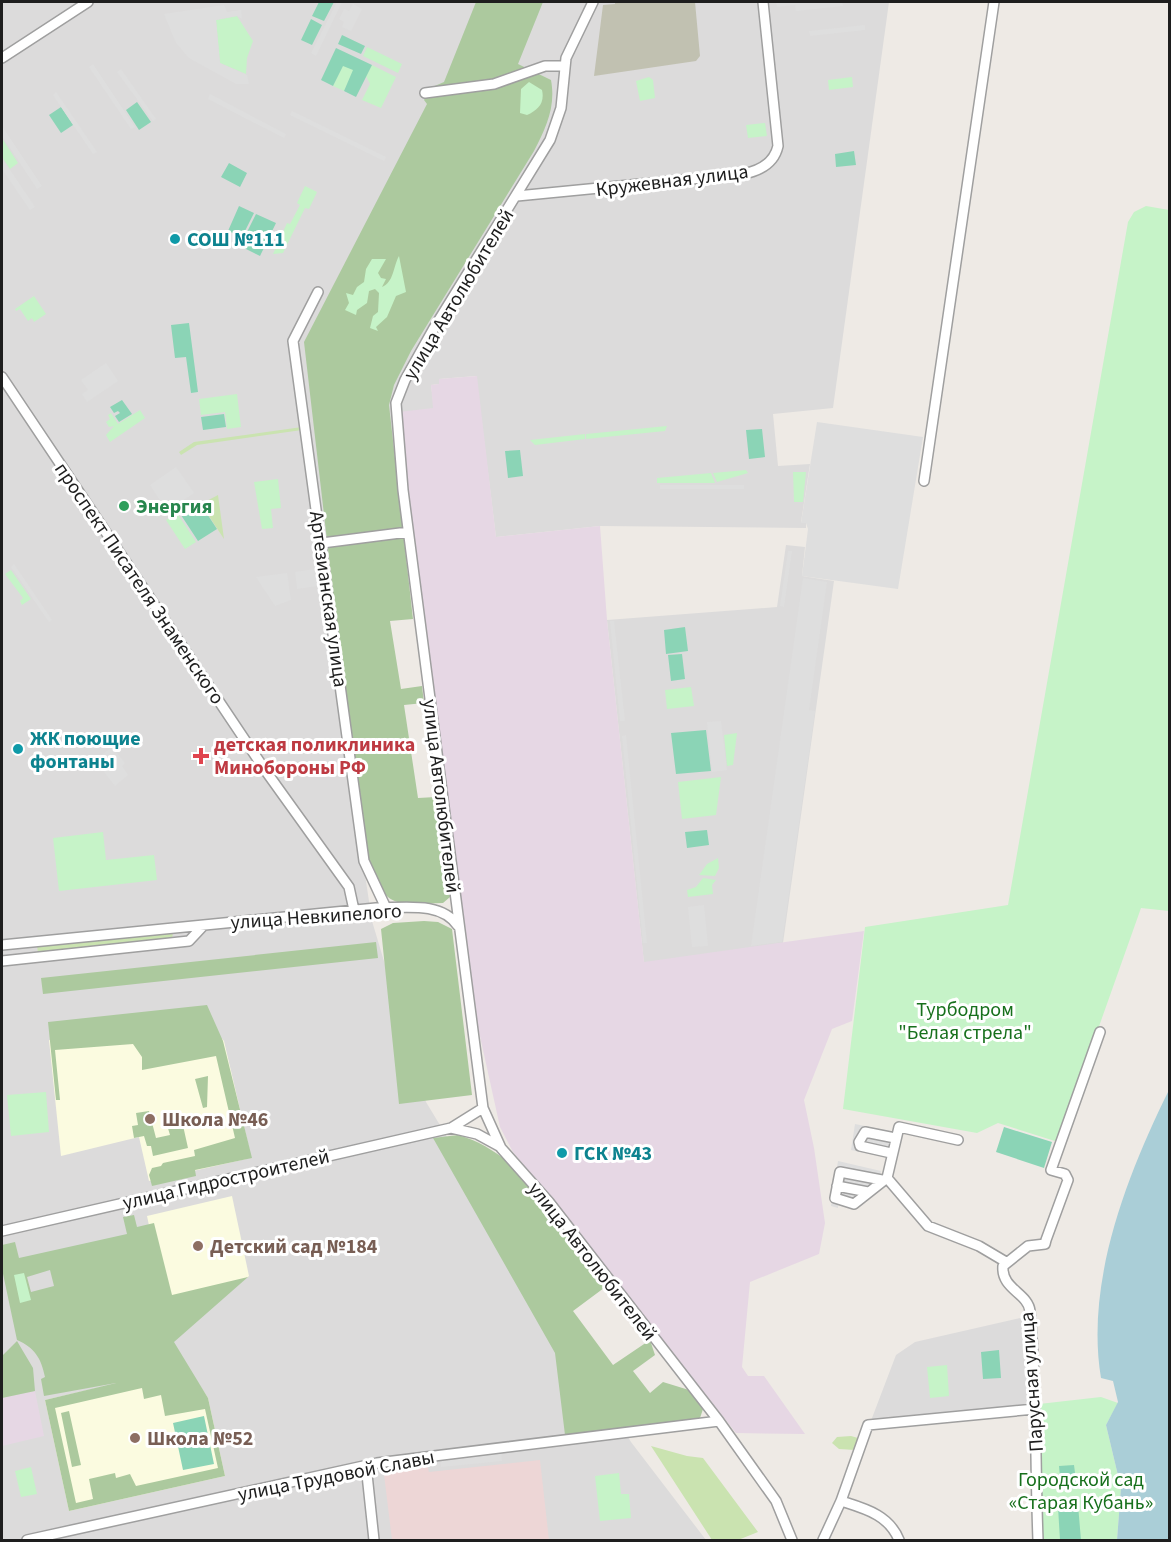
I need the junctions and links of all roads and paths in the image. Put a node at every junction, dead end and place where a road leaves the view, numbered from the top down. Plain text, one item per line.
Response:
1 (88, 2) edge
2 (593, 2) edge
3 (763, 2) edge
4 (994, 2) edge
5 (2, 58) edge
6 (564, 66) junction
7 (425, 93) dead end
8 (517, 196) junction
9 (318, 292) dead end
10 (2, 377) edge
11 (924, 481) dead end
12 (408, 532) junction
13 (322, 543) junction
14 (386, 908) junction
15 (354, 910) junction
16 (204, 925) junction
17 (458, 926) junction
18 (170, 928) junction
19 (171, 943) junction
20 (2, 945) edge
21 (2, 961) edge
22 (1100, 1032) dead end
23 (483, 1108) junction
24 (451, 1128) junction
25 (895, 1138) junction
26 (958, 1140) dead end
27 (501, 1148) junction
28 (891, 1154) junction
29 (884, 1179) junction
30 (837, 1185) junction
31 (868, 1192) junction
32 (2, 1231) edge
33 (1006, 1262) junction
34 (1035, 1409) junction
35 (719, 1421) junction
36 (366, 1465) junction
37 (841, 1501) junction
38 (27, 1540) edge
39 (374, 1540) edge
40 (792, 1540) edge
41 (823, 1540) edge
42 (899, 1540) edge
43 (1038, 1540) edge

1 - 5 street
2 - 6 street, улица Автолюбителей
3 - 8 street, Кружевная улица
4 - 11 street
6 - 7 street
6 - 8 street, улица Автолюбителей
8 - 12 street, улица Автолюбителей
9 - 13 street, Артезианская улица
10 - 15 street, проспект Писателя Знаменского
12 - 13 street
12 - 17 street, улица Автолюбителей
13 - 14 street, Артезианская улица
14 - 15 street, улица Невкипелого
14 - 17 street, улица Невкипелого
15 - 16 street, улица Невкипелого
16 - 18 street, улица Невкипелого
16 - 19 street, улица Невкипелого
17 - 23 street, улица Автолюбителей
18 - 19 street
18 - 20 street, улица Невкипелого
19 - 21 street, улица Невкипелого
22 - 33 street
23 - 24 street, улица Гидростроителей
23 - 27 street, улица Автолюбителей
24 - 27 street, улица Гидростроителей
24 - 32 street, улица Гидростроителей
25 - 26 street
25 - 28 street
25 - 28 street
27 - 35 street, улица Автолюбителей
28 - 29 street
29 - 30 street
29 - 31 street
29 - 33 street
30 - 31 street
30 - 31 street
33 - 34 street, Парусная улица
34 - 37 street
34 - 43 street, Парусная улица
35 - 36 street, улица Трудовой Славы
35 - 40 street, улица Автолюбителей
36 - 38 street, улица Трудовой Славы
36 - 39 street
37 - 41 street
37 - 42 street

